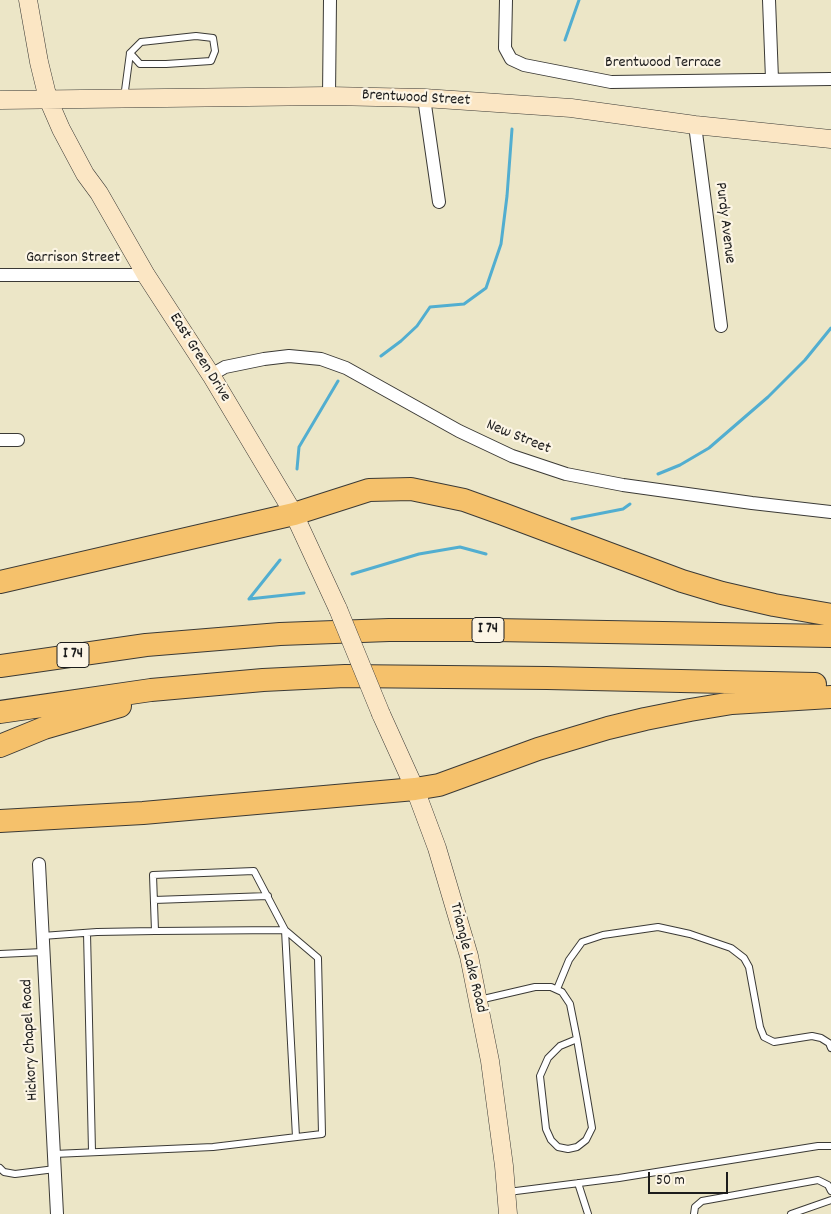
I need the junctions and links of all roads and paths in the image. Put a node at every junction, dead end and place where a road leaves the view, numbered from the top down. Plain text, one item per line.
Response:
1 (28, 0) edge
2 (330, 0) edge
3 (506, 0) edge
4 (769, 0) edge
5 (130, 53) junction
6 (772, 79) junction
7 (831, 79) edge
8 (329, 96) junction
9 (424, 98) junction
10 (48, 99) junction
11 (124, 99) junction
12 (0, 100) edge
13 (695, 125) junction
14 (831, 139) edge
15 (439, 202) dead end
16 (0, 274) edge
17 (146, 275) junction
18 (721, 326) dead end
19 (212, 375) junction
20 (0, 440) edge
21 (18, 440) dead end
22 (831, 512) edge
23 (294, 514) junction
24 (0, 582) edge
25 (831, 615) edge
26 (831, 636) edge
27 (146, 645) junction
28 (0, 656) edge
29 (0, 666) edge
30 (263, 680) junction
31 (831, 684) edge
32 (831, 697) edge
33 (0, 712) edge
34 (381, 714) joint
35 (0, 746) edge
36 (415, 789) junction
37 (0, 821) edge
38 (39, 864) dead end
39 (268, 896) junction
40 (154, 900) junction
41 (285, 930) junction
42 (155, 931) junction
43 (87, 933) junction
44 (42, 936) junction
45 (43, 952) junction
46 (0, 954) edge
47 (557, 989) junction
48 (478, 1000) junction
49 (577, 1039) junction
50 (831, 1048) edge
51 (296, 1137) junction
52 (831, 1146) edge
53 (92, 1151) junction
54 (54, 1154) junction
55 (0, 1168) edge
56 (55, 1169) junction
57 (578, 1183) junction
58 (831, 1191) edge
59 (506, 1192) junction
60 (831, 1200) edge
61 (57, 1214) edge
62 (508, 1214) edge
63 (588, 1214) edge
64 (694, 1214) edge
65 (791, 1214) edge

1 - 10 main road, East Green Drive
2 - 8 street
3 - 6 street, Brentwood Terrace
4 - 6 street
5 - 5 lane
5 - 11 lane
6 - 7 street, Brentwood Terrace
8 - 9 main road, Brentwood Street
8 - 11 main road, Brentwood Street
9 - 13 main road, Brentwood Street
9 - 15 street
10 - 11 main road, Brentwood Street
10 - 12 main road, Brentwood Street
10 - 17 main road, East Green Drive
13 - 14 main road, Brentwood Street
13 - 18 street, Purdy Avenue
16 - 17 street, Garrison Street
17 - 19 main road, East Green Drive
19 - 22 street, New Street
19 - 23 main road, East Green Drive
20 - 21 street
23 - 24 highway
23 - 25 highway
23 - 34 main road, East Green Drive, bridge
26 - 27 highway, I 74
27 - 28 highway
27 - 29 highway, I 74
30 - 31 highway
30 - 33 highway
30 - 35 highway
32 - 36 highway
34 - 36 main road, Triangle Lake Road
36 - 37 highway
36 - 48 main road, Triangle Lake Road
38 - 44 street, Hickory Chapel Road
39 - 40 lane
39 - 40 lane
39 - 41 lane
40 - 42 lane
41 - 42 lane
41 - 51 lane
41 - 51 lane
42 - 43 lane
43 - 44 lane
43 - 53 lane
44 - 45 street, Hickory Chapel Road
45 - 46 lane
45 - 54 street, Hickory Chapel Road
47 - 48 lane
47 - 49 lane
47 - 50 lane
48 - 59 main road, Triangle Lake Road
49 - 49 lane
51 - 53 lane
52 - 57 lane
53 - 54 lane
54 - 56 street, Hickory Chapel Road
55 - 56 lane
56 - 61 street, Hickory Chapel Road
57 - 59 lane
57 - 63 lane
58 - 64 lane
59 - 62 main road, Triangle Lake Road
60 - 65 lane

